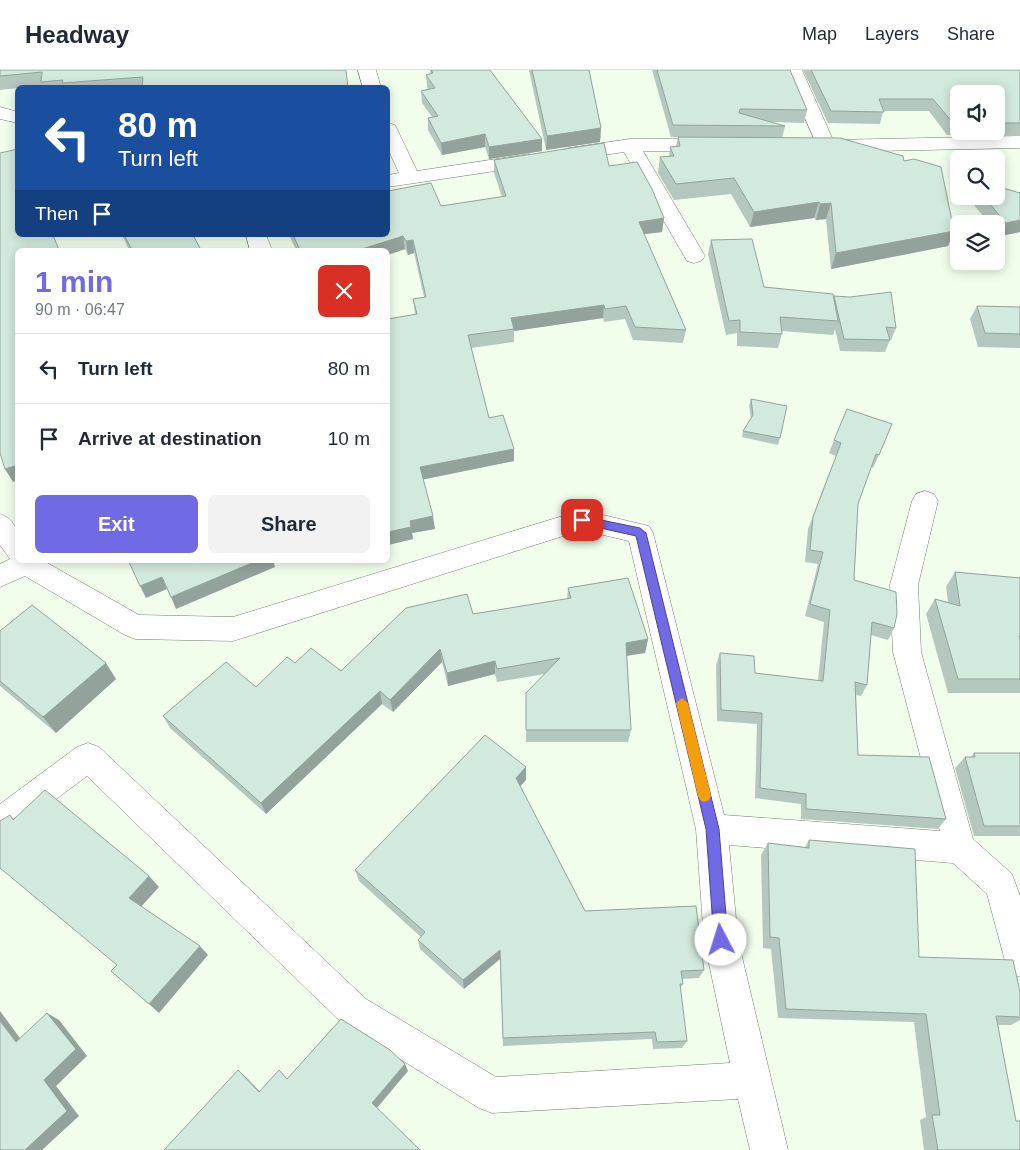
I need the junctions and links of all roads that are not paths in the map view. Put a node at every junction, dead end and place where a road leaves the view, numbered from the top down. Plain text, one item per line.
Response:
1 (367, 70) edge
2 (793, 70) edge
3 (371, 85) edge
4 (0, 113) edge
5 (15, 117) edge
6 (390, 133) edge
7 (1020, 142) edge
8 (630, 144) junction
9 (728, 145) edge
10 (806, 146) edge
11 (826, 146) junction
12 (411, 179) junction
13 (390, 181) edge
14 (694, 256) dead end
15 (925, 501) dead end
16 (0, 524) edge
17 (15, 547) edge
18 (16, 563) edge
19 (30, 563) edge
20 (0, 576) edge
21 (0, 823) edge
22 (712, 829) junction
23 (960, 848) junction
24 (1010, 885) edge
25 (1020, 960) edge
26 (752, 1080) junction
27 (769, 1150) edge

1 - 3 street
2 - 11 street
4 - 5 street
6 - 12 street
7 - 11 street
8 - 9 street
8 - 12 street
8 - 14 street
10 - 11 street
12 - 13 street
15 - 23 street
16 - 17 street
18 - 20 street
19 - 22 street
21 - 26 street
22 - 23 street
22 - 26 street
23 - 24 street
24 - 25 street
26 - 27 street

